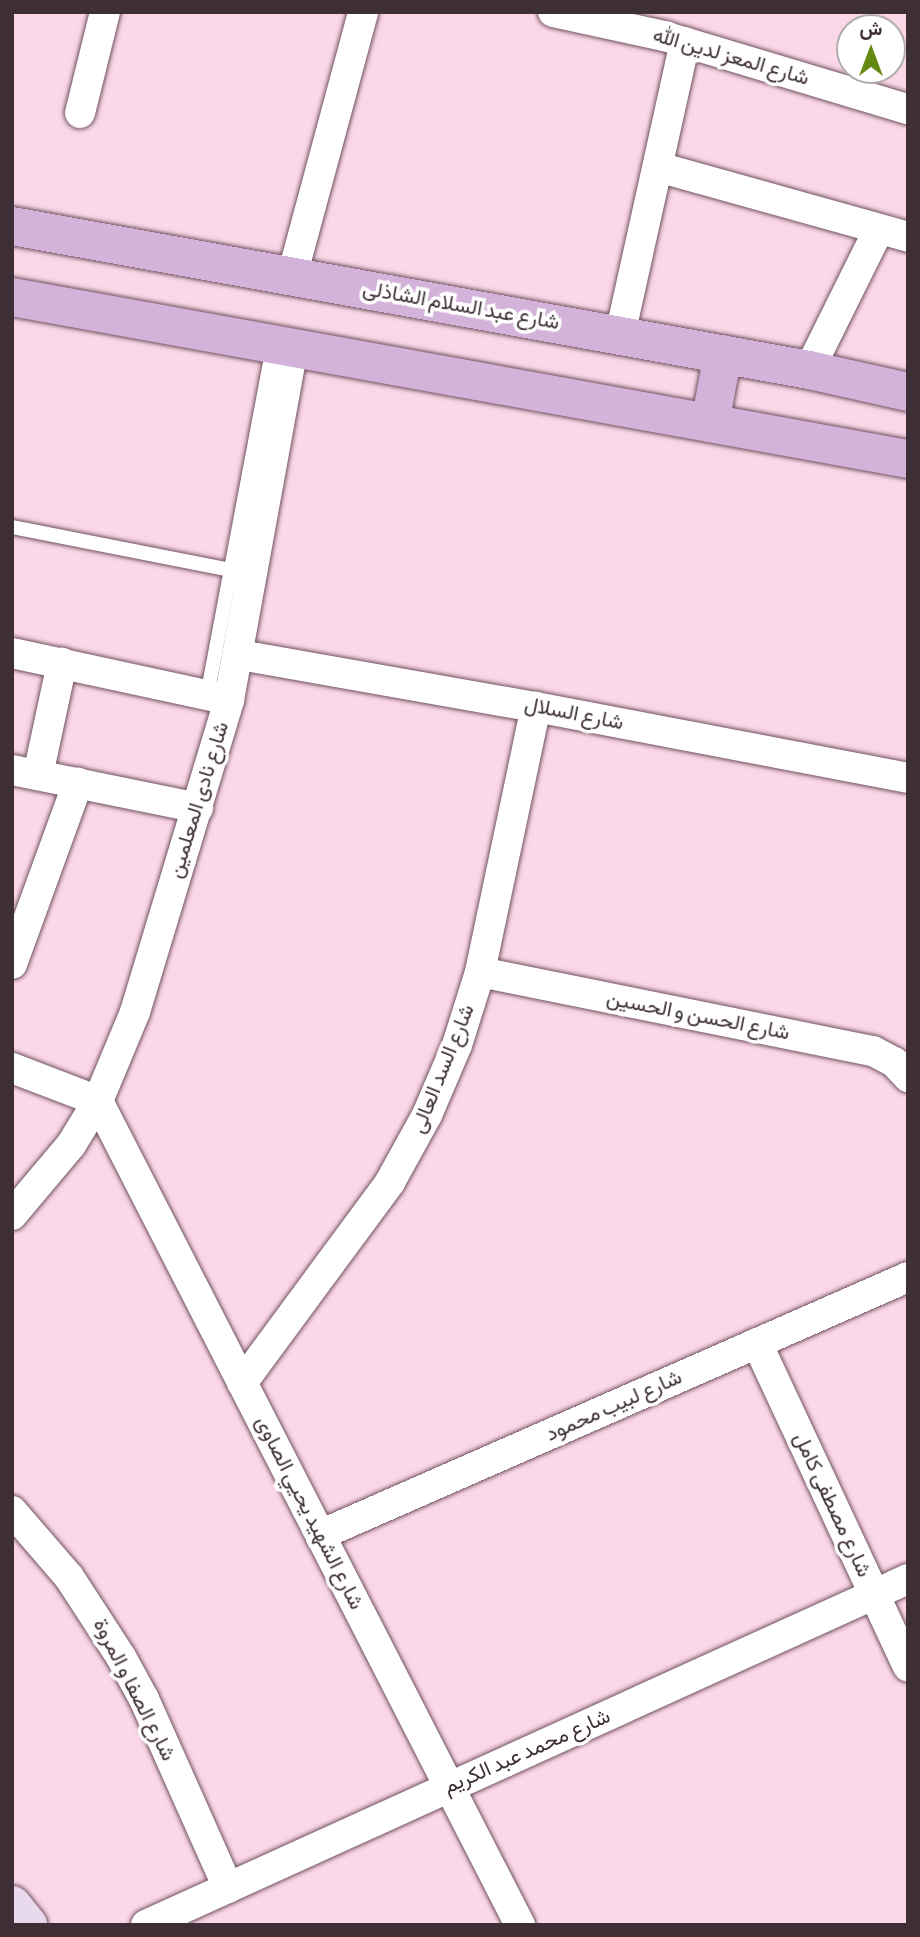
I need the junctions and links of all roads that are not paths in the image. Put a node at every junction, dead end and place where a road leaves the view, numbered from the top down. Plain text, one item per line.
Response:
1 (105, 12) edge
2 (363, 12) edge
3 (553, 12) edge
4 (675, 30) edge
5 (908, 109) edge
6 (79, 113) dead end
7 (657, 167) junction
8 (12, 226) edge
9 (879, 229) junction
10 (908, 237) edge
11 (292, 276) junction
12 (12, 297) edge
13 (620, 335) junction
14 (283, 347) junction
15 (723, 354) junction
16 (810, 370) junction
17 (908, 392) edge
18 (710, 423) junction
19 (908, 459) edge
20 (12, 527) edge
21 (231, 570) junction
22 (12, 653) edge
23 (240, 655) junction
24 (62, 663) junction
25 (218, 698) junction
26 (536, 707) junction
27 (25, 773) edge
28 (908, 778) edge
29 (78, 783) junction
30 (198, 808) junction
31 (12, 964) edge
32 (480, 972) junction
33 (12, 1068) edge
34 (908, 1077) edge
35 (98, 1101) junction
36 (12, 1216) edge
37 (908, 1277) edge
38 (757, 1343) junction
39 (242, 1383) junction
40 (12, 1511) edge
41 (320, 1535) junction
42 (908, 1579) edge
43 (874, 1594) junction
44 (908, 1668) edge
45 (449, 1787) junction
46 (228, 1888) junction
47 (12, 1905) edge
48 (28, 1925) edge
49 (146, 1925) edge
50 (520, 1925) edge

1 - 6 street
2 - 11 street
3 - 4 street, شارع المعز لدين الله
4 - 5 street, شارع المعز لدين الله
4 - 7 street
7 - 9 street
7 - 13 street
8 - 11 main road, شارع عبد السلام الشاذلى
9 - 10 street
9 - 16 street
11 - 13 main road, شارع عبد السلام الشاذلى
12 - 14 main road
13 - 15 main road, شارع عبد السلام الشاذلى
14 - 18 main road
14 - 21 lane
14 - 23 street, شارع نادى المعلمين
15 - 16 main road, شارع عبد السلام الشاذلى
15 - 18 main road
16 - 17 main road, شارع عبد السلام الشاذلى
18 - 19 main road
20 - 21 lane
21 - 25 lane
22 - 24 street
23 - 25 street, شارع نادى المعلمين
23 - 26 street, شارع السلال
24 - 25 street
24 - 27 street
25 - 30 street, شارع نادى المعلمين
26 - 28 street, شارع السلال
26 - 32 street, شارع السد العالى
27 - 29 street
29 - 30 street
29 - 31 street
30 - 35 street, شارع نادى المعلمين
32 - 34 street, شارع الحسن و الحسين
32 - 39 street, شارع السد العالى
33 - 35 street
35 - 36 street, شارع نادى المعلمين
35 - 39 street, شارع الشهيد يحيي الصاوى
37 - 38 street, شارع لبيب محمود
38 - 41 street, شارع لبيب محمود
38 - 43 street, شارع مصطفى كامل
39 - 41 street, شارع الشهيد يحيي الصاوى
40 - 46 street, شارع الصفا و المروة
41 - 45 street, شارع الشهيد يحيي الصاوى
42 - 43 street, شارع محمد عبد الكريم
43 - 44 street, شارع مصطفى كامل
43 - 45 street, شارع محمد عبد الكريم
45 - 46 street, شارع محمد عبد الكريم
45 - 50 street, شارع الشهيد يحيي الصاوى
46 - 49 street, شارع محمد عبد الكريم
47 - 48 street

